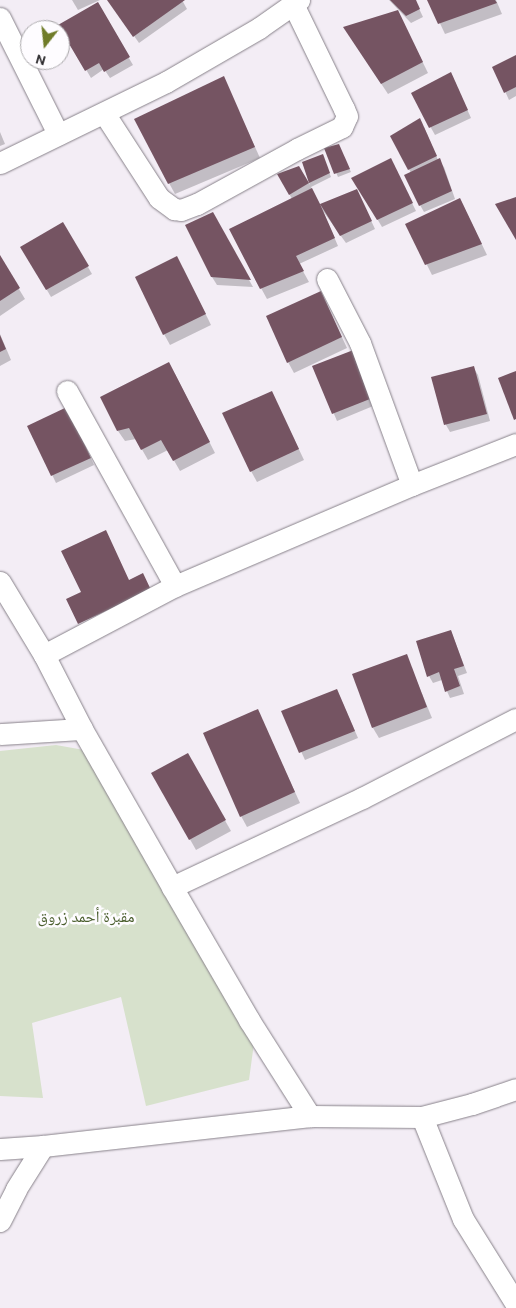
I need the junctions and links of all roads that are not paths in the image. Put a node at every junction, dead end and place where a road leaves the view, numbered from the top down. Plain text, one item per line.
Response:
1 (296, 2) edge
2 (0, 18) edge
3 (104, 113) junction
4 (58, 134) junction
5 (0, 163) edge
6 (327, 279) dead end
7 (68, 391) dead end
8 (516, 444) edge
9 (412, 485) junction
10 (0, 582) edge
11 (174, 586) junction
12 (44, 655) junction
13 (516, 719) edge
14 (82, 728) junction
15 (0, 734) edge
16 (172, 887) junction
17 (516, 1089) edge
18 (310, 1116) junction
19 (422, 1117) junction
20 (43, 1146) junction
21 (0, 1149) edge
22 (0, 1221) edge
23 (516, 1304) edge

1 - 3 street
1 - 3 street
2 - 4 street
3 - 4 street
4 - 5 street
6 - 9 street
7 - 11 street
8 - 9 street
9 - 11 street
10 - 12 street
11 - 12 street
12 - 14 street
13 - 16 street
14 - 15 street
14 - 16 street
16 - 18 street
17 - 19 street
18 - 19 street
18 - 20 street
19 - 23 street
20 - 21 street
20 - 22 street

